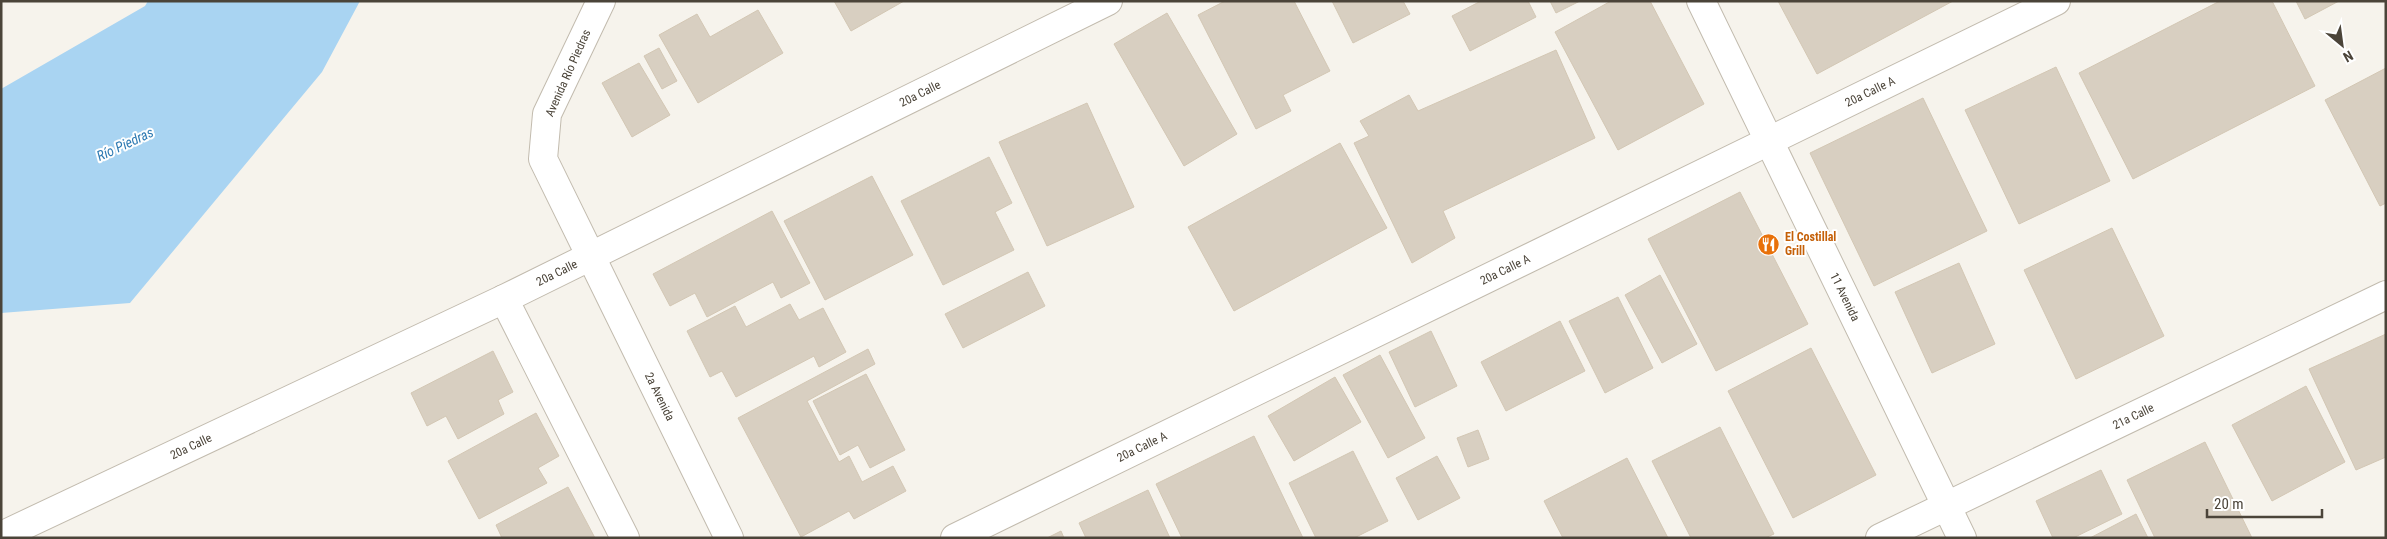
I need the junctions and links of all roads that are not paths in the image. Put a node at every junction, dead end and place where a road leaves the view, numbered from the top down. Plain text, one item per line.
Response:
1 (601, 1) edge
2 (1108, 1) edge
3 (1701, 1) edge
4 (2056, 1) edge
5 (1769, 140) junction
6 (592, 256) junction
7 (2386, 294) edge
8 (504, 299) junction
9 (1946, 505) junction
10 (1, 536) edge
11 (625, 538) edge
12 (729, 538) edge
13 (955, 538) edge
14 (1880, 538) edge
15 (1962, 538) edge

1 - 6 street, Avenida Río Piedras
2 - 6 street, 20a Calle
3 - 5 street, 11 Avenida
4 - 5 street, 20a Calle A
5 - 9 street, 11 Avenida
5 - 13 street, 20a Calle A
6 - 8 street, 20a Calle
6 - 12 street, 2a Avenida
7 - 9 street, 21a Calle
8 - 10 street, 20a Calle
8 - 11 street
9 - 14 street, 21a Calle
9 - 15 street, 11 Avenida

